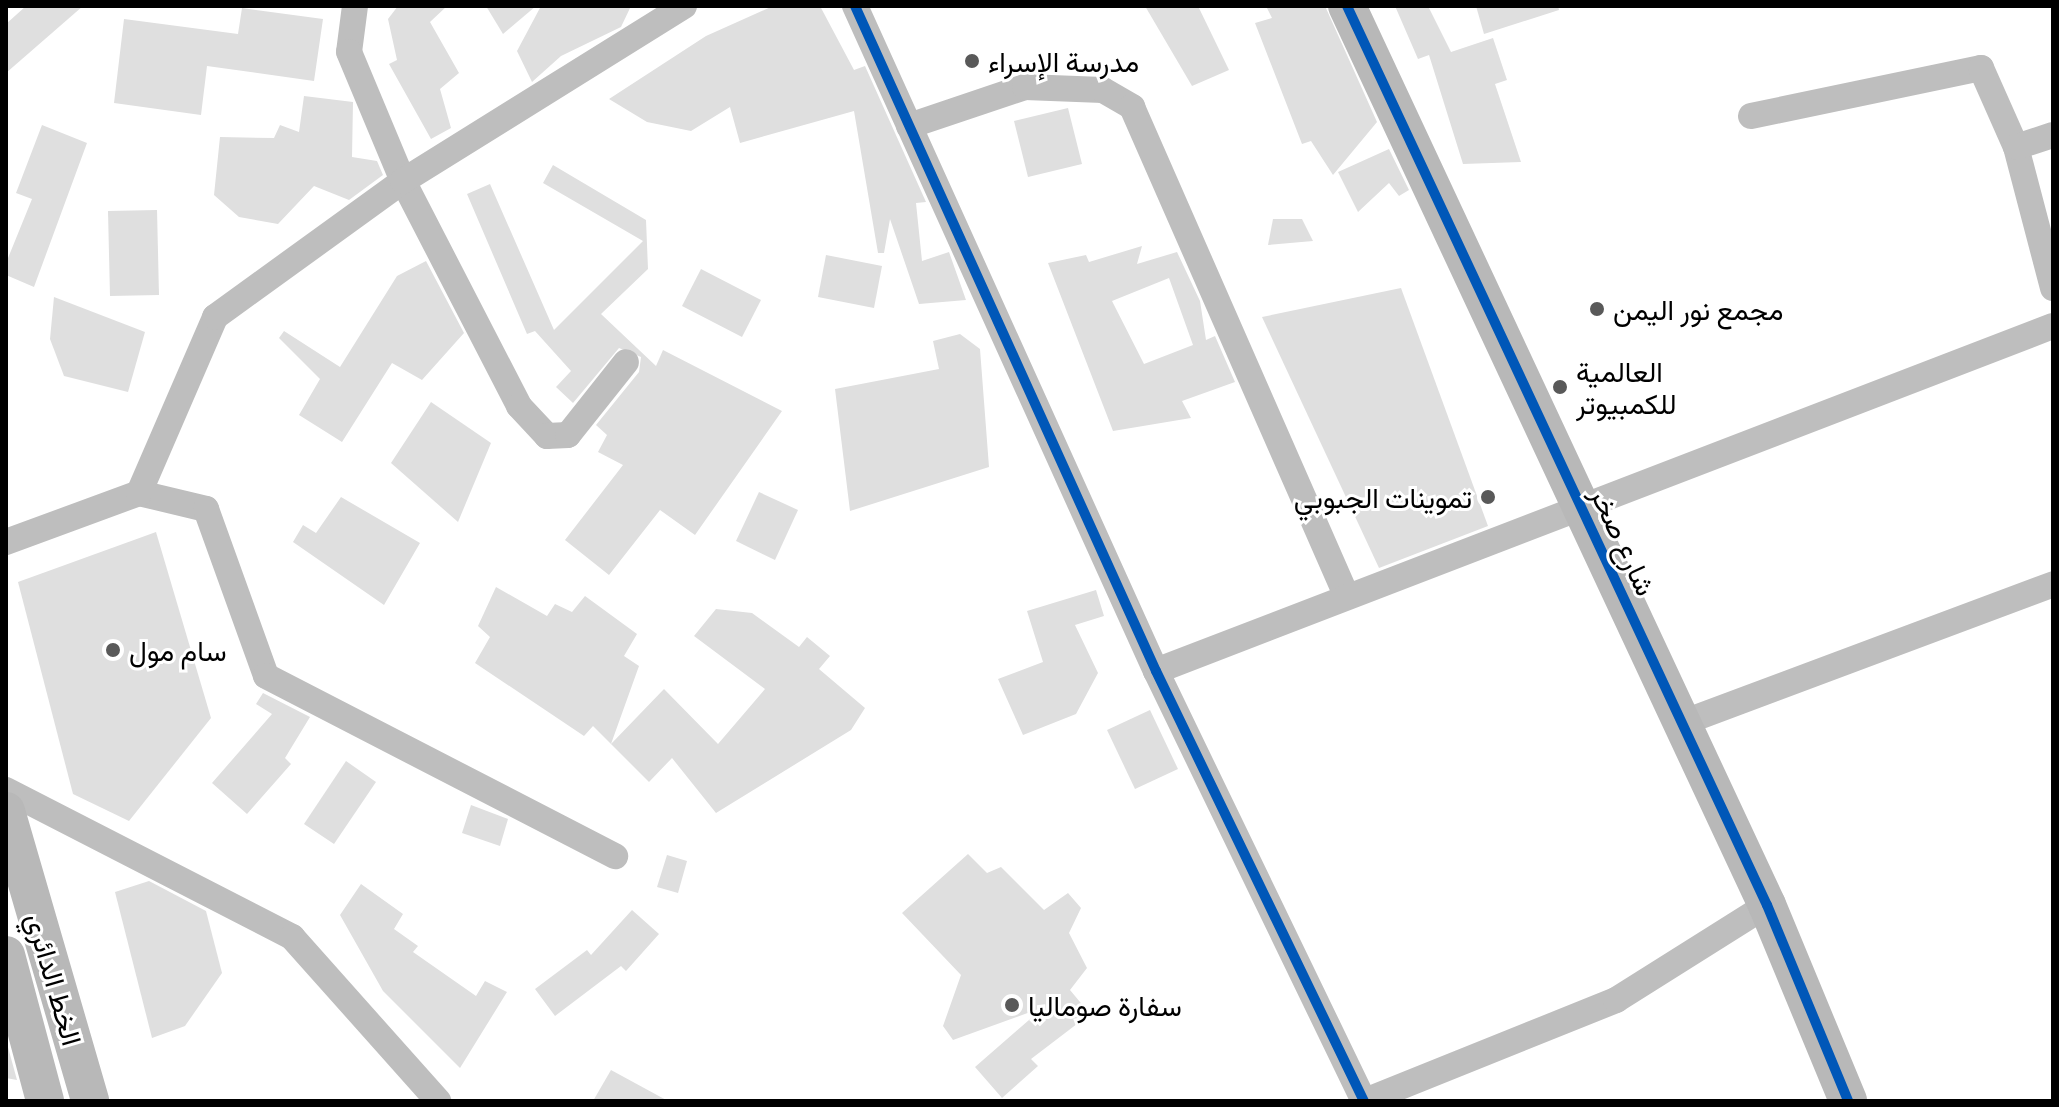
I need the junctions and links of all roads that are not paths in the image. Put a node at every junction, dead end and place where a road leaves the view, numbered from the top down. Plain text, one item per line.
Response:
1 (355, 6) edge
2 (684, 6) edge
3 (855, 6) edge
4 (1347, 6) edge
5 (1751, 116) dead end
6 (909, 126) junction
7 (2053, 135) edge
8 (2016, 147) junction
9 (403, 181) junction
10 (2053, 288) edge
11 (2053, 326) edge
12 (626, 362) dead end
13 (139, 493) junction
14 (1581, 507) junction
15 (6, 542) edge
16 (2053, 584) edge
17 (1347, 597) junction
18 (1156, 671) junction
19 (1682, 723) junction
20 (6, 790) edge
21 (6, 811) edge
22 (615, 856) dead end
23 (1767, 905) junction
24 (6, 955) edge
25 (45, 1101) edge
26 (90, 1101) edge
27 (438, 1101) edge
28 (1364, 1101) edge
29 (1848, 1101) edge

1 - 9 street
2 - 9 street
3 - 6 street
4 - 14 street, شارع صخر
5 - 8 street
6 - 17 street
6 - 18 street
7 - 8 street
8 - 10 street
9 - 12 street
9 - 13 street
11 - 14 street
13 - 15 street
13 - 22 street
14 - 17 street
14 - 19 street, شارع صخر
16 - 19 street
17 - 18 street
18 - 28 street
19 - 23 street, شارع صخر
20 - 27 street
21 - 26 street, الخط الدائري
23 - 28 street
23 - 29 street, شارع صخر
24 - 25 street, الخط الدائري

